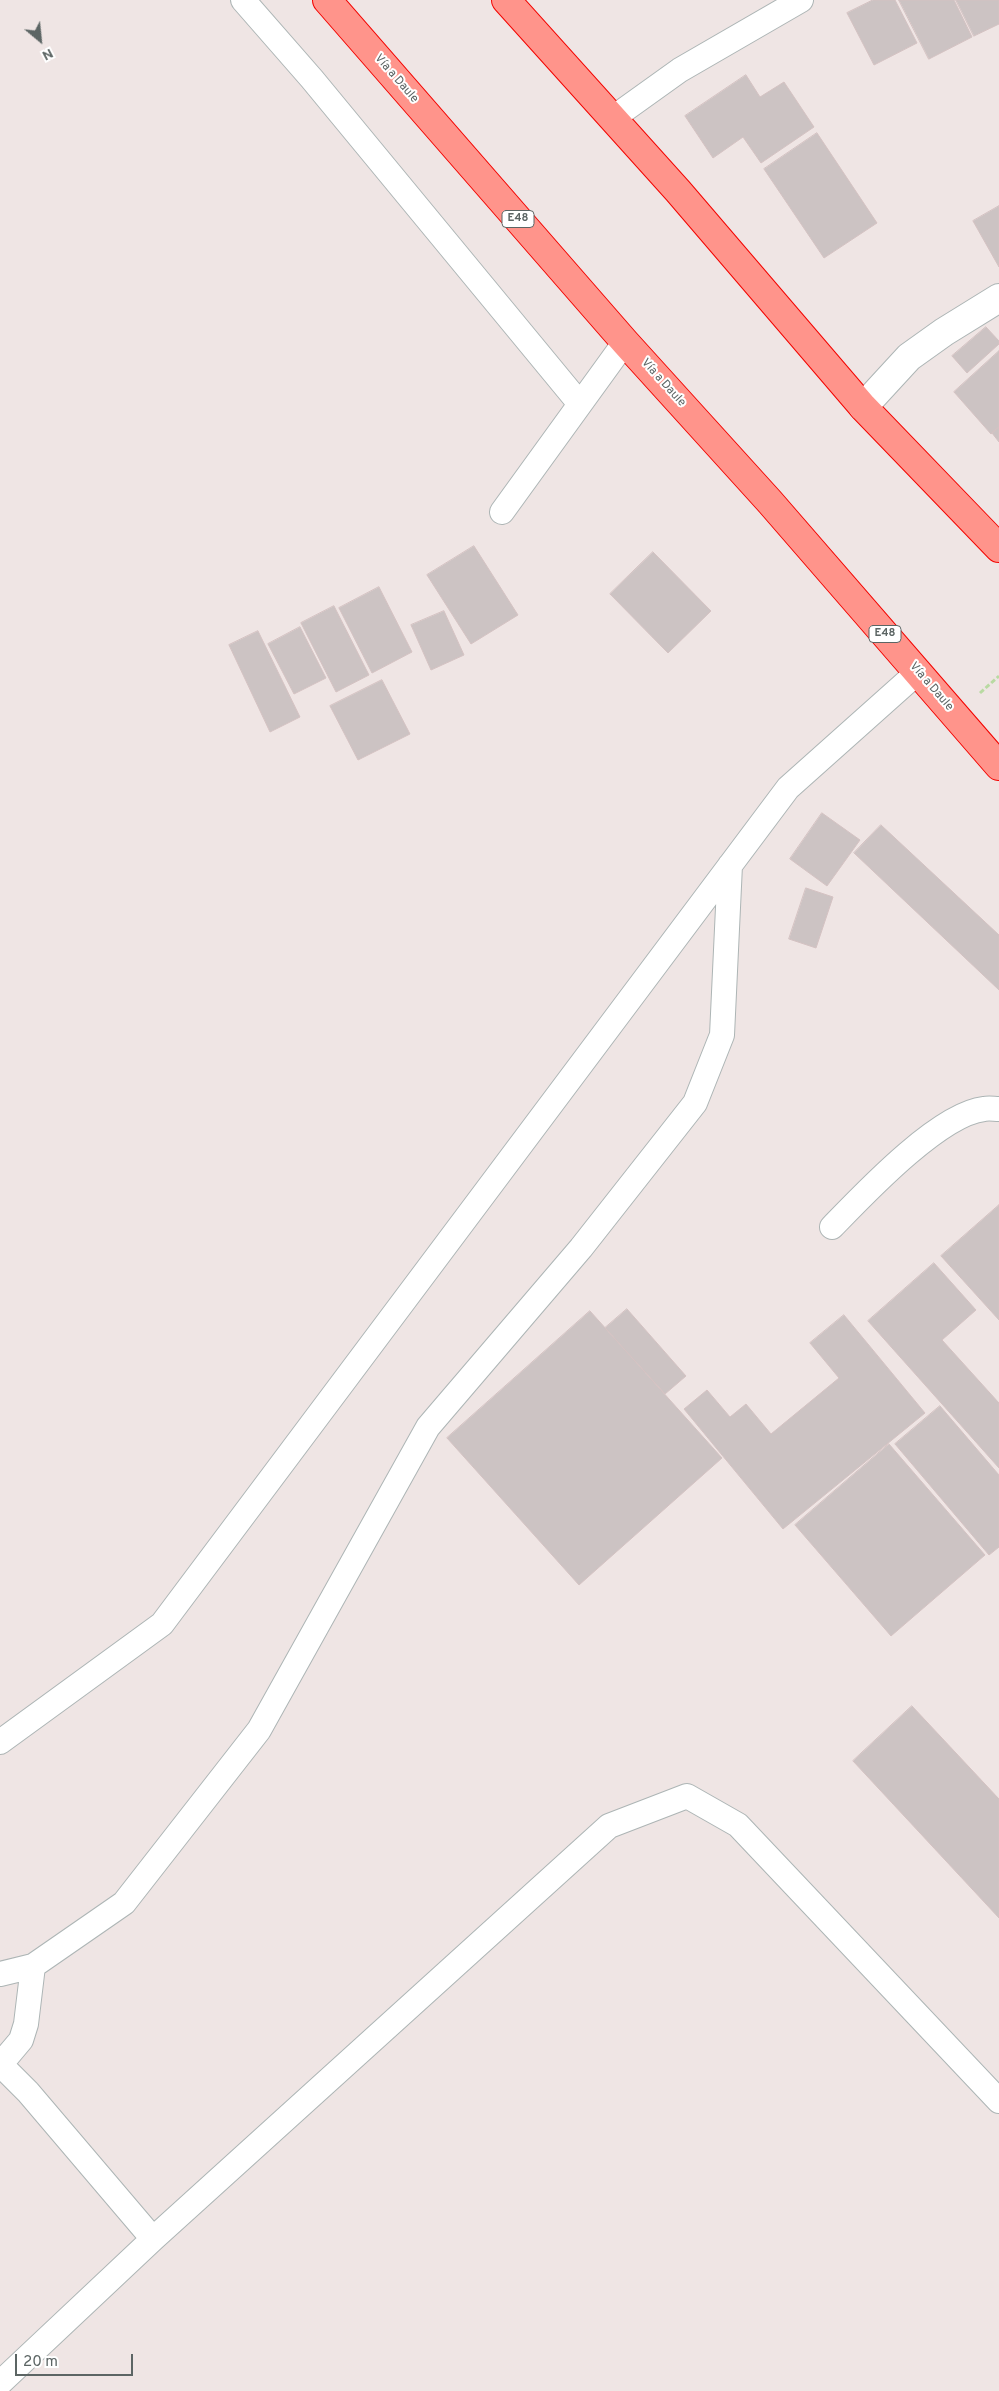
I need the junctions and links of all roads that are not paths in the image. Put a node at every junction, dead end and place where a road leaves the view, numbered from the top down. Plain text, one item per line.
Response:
1 (243, 0) edge
2 (327, 0) edge
3 (506, 0) edge
4 (802, 0) edge
5 (613, 118) junction
6 (999, 298) edge
7 (633, 350) junction
8 (580, 404) junction
9 (862, 406) junction
10 (502, 512) dead end
11 (999, 548) edge
12 (918, 672) junction
13 (999, 766) edge
14 (730, 865) junction
15 (999, 1109) edge
16 (832, 1227) dead end
17 (0, 1742) edge
18 (33, 1966) junction
19 (0, 1974) edge
20 (0, 2065) edge
21 (999, 2101) edge
22 (154, 2239) junction
23 (0, 2382) edge

1 - 8 lane
2 - 7 highway, Vía a Daule / E48
3 - 5 highway
4 - 5 lane
5 - 9 highway
6 - 9 street
7 - 8 lane
7 - 12 highway, Vía a Daule / E48
8 - 10 lane
9 - 11 highway
12 - 13 highway, Vía a Daule / E48
12 - 14 lane
14 - 17 lane
14 - 18 lane
15 - 16 lane
18 - 19 lane
18 - 20 lane
20 - 22 lane
21 - 22 lane
22 - 23 lane

